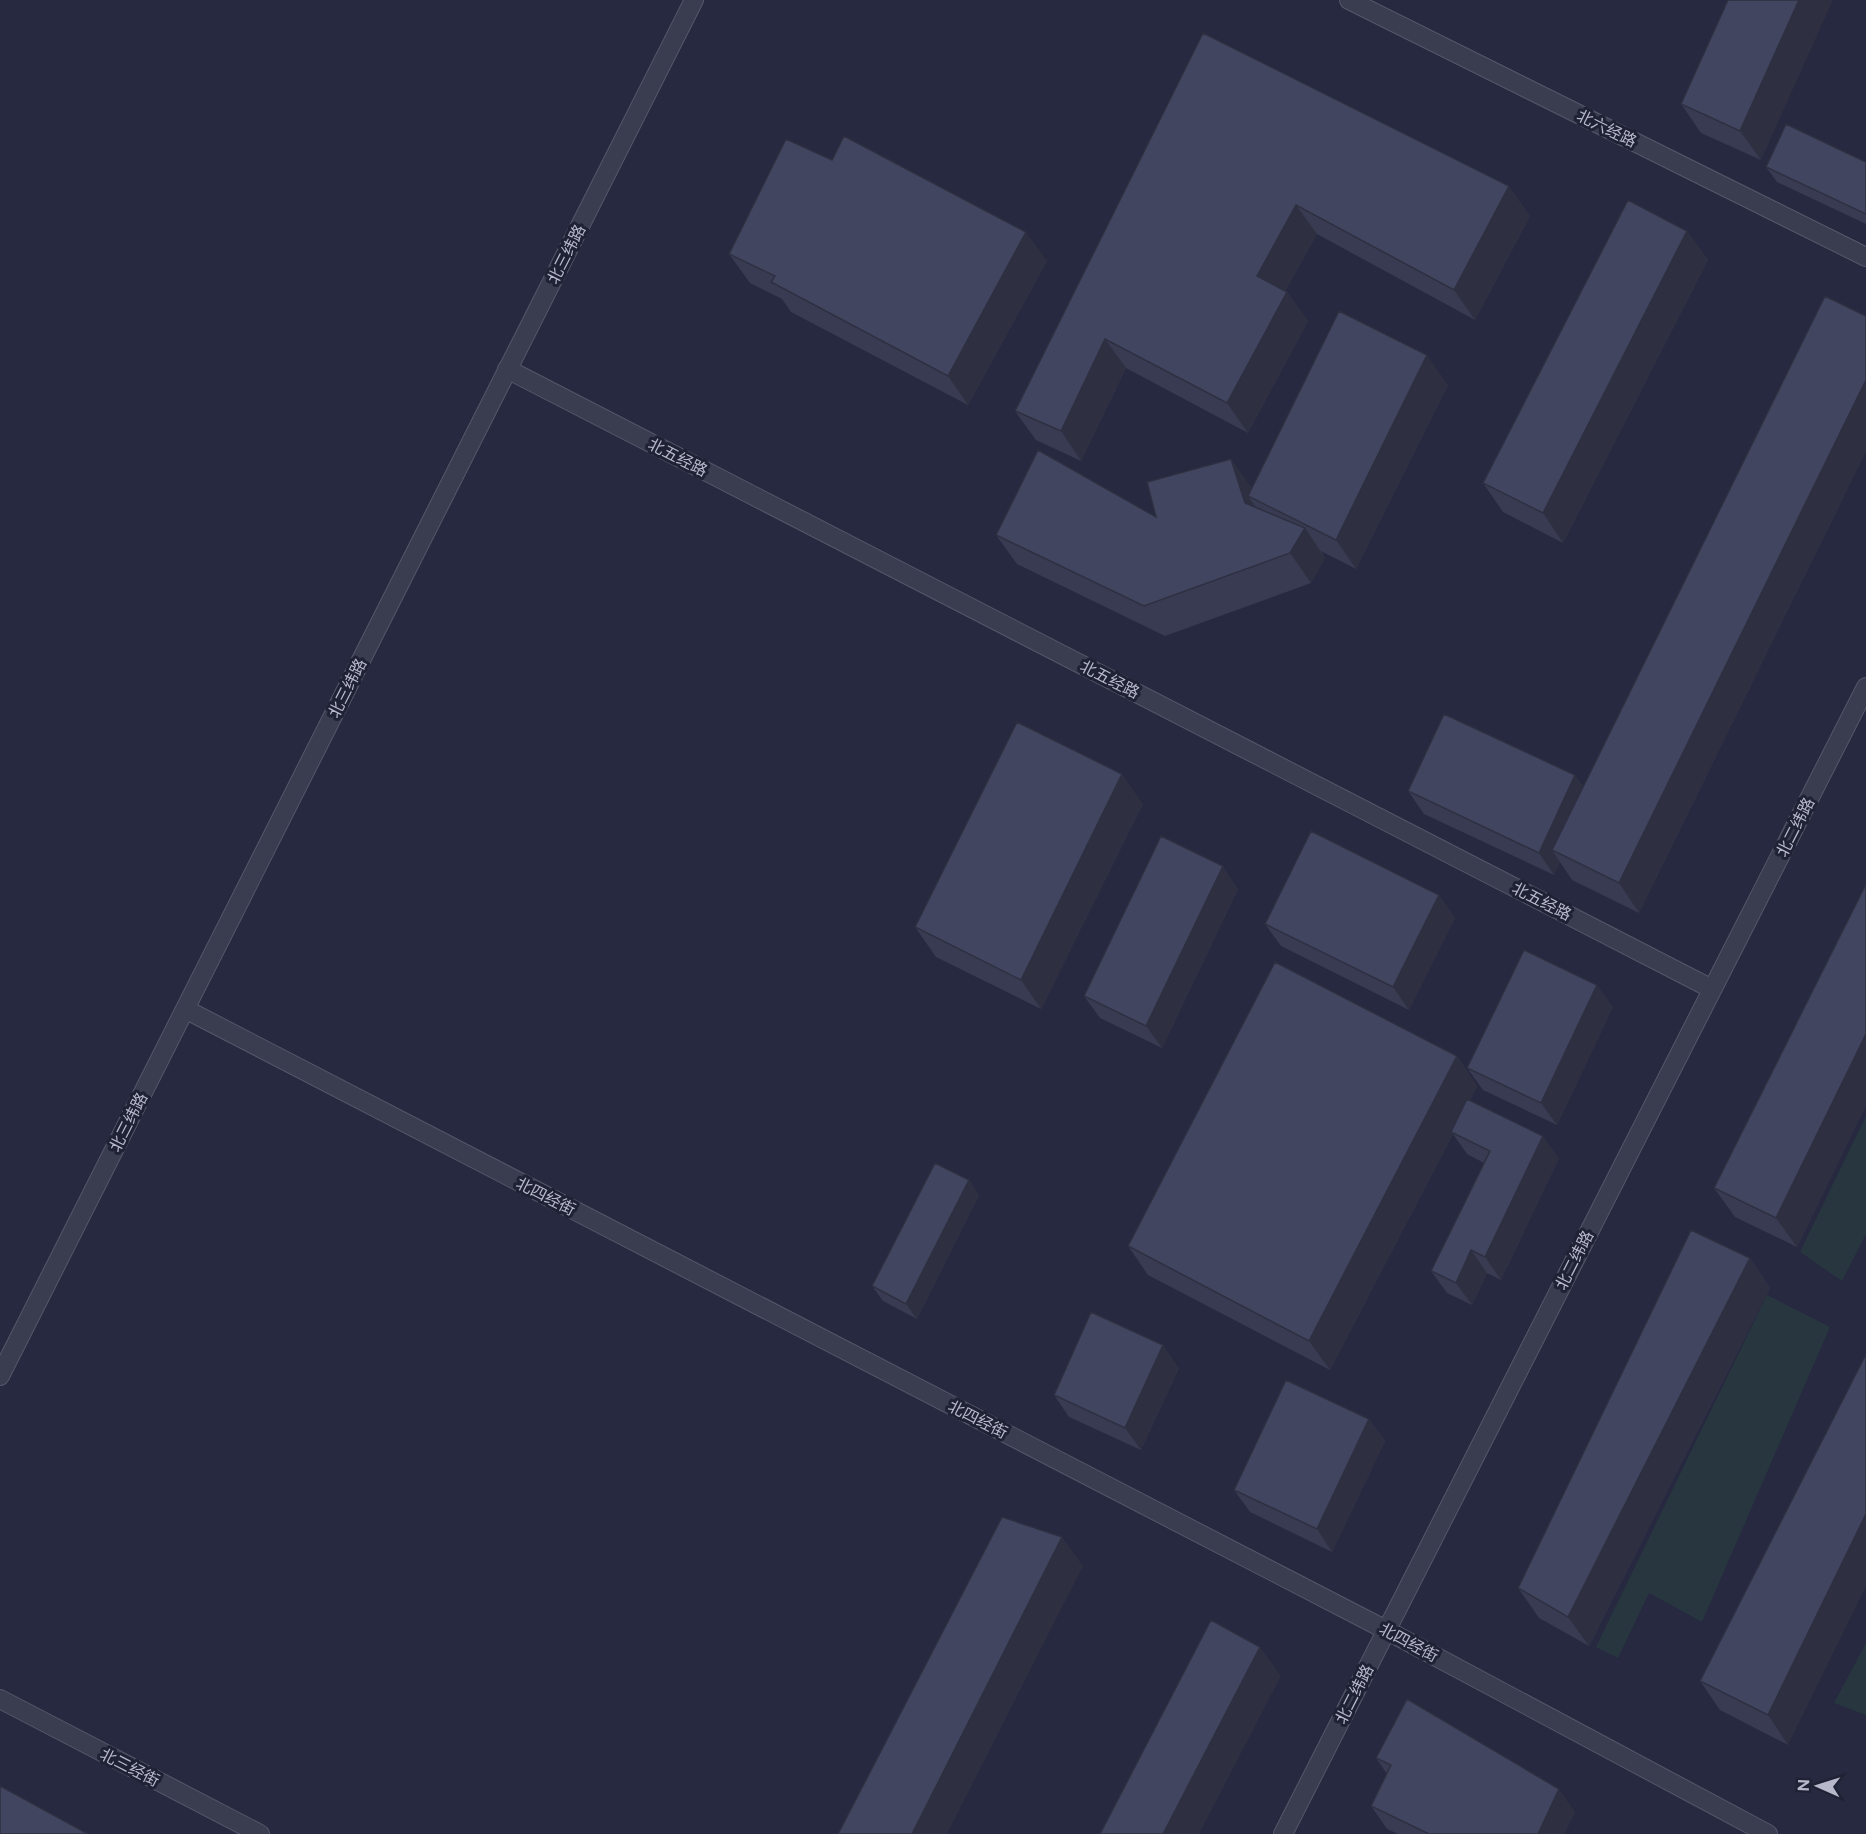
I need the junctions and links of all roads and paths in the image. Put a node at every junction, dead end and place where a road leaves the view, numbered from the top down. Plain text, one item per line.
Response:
1 (694, 0) edge
2 (1349, 0) edge
3 (1866, 257) edge
4 (507, 369) junction
5 (1866, 687) edge
6 (1712, 989) junction
7 (185, 1009) junction
8 (0, 1376) edge
9 (1386, 1630) junction
10 (0, 1699) edge
11 (260, 1834) edge
12 (1283, 1834) edge
13 (1768, 1834) edge

1 - 4 street, 北三纬路
2 - 3 street, 北六经路
4 - 6 street, 北五经路
4 - 7 street, 北三纬路
5 - 6 street, 北二纬路
6 - 9 street, 北二纬路
7 - 8 street, 北三纬路
7 - 9 street, 北四经街
9 - 12 street, 北二纬路
9 - 13 street, 北四经街
10 - 11 street, 北三经街

